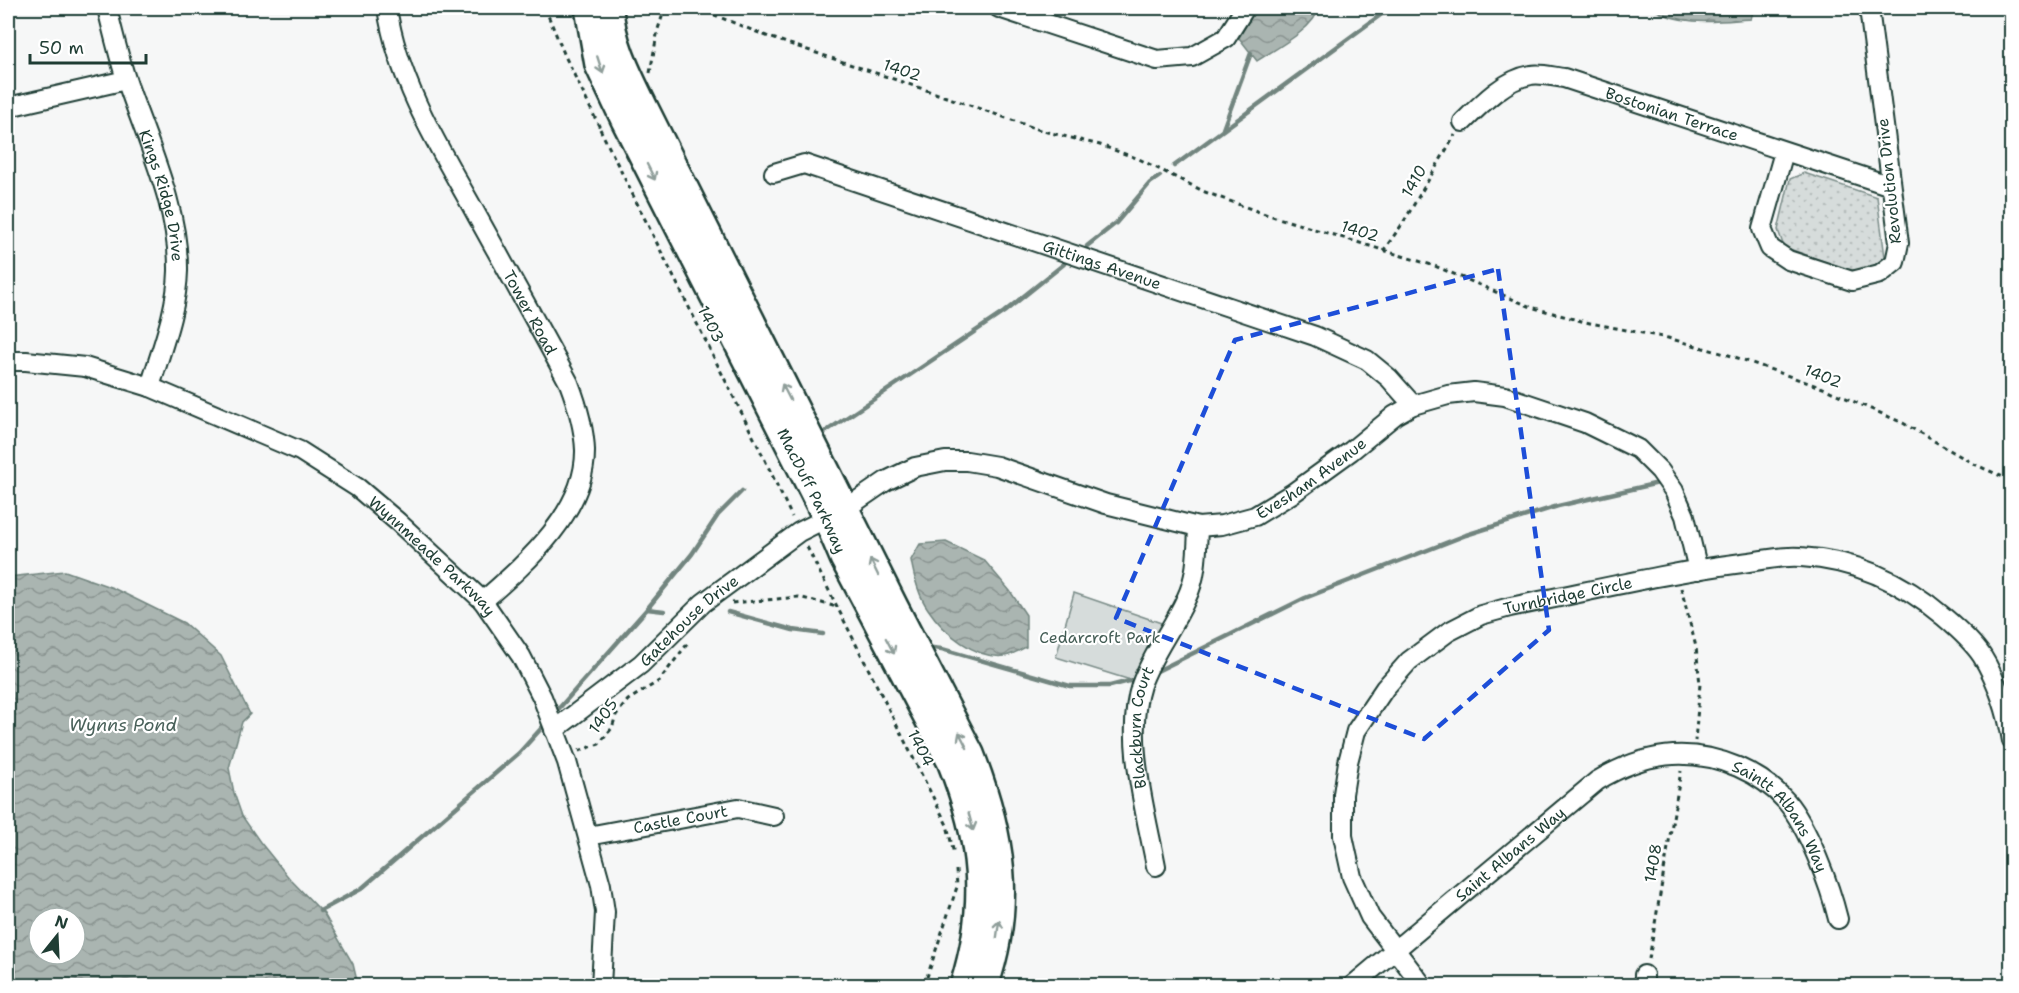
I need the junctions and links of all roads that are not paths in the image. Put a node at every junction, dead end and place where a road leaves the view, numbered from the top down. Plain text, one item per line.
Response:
1 (106, 8) edge
2 (387, 8) edge
3 (589, 8) edge
4 (609, 8) edge
5 (999, 8) edge
6 (1245, 8) edge
7 (1869, 8) edge
8 (1028, 12) edge
9 (126, 80) junction
10 (8, 107) edge
11 (1463, 122) road end
12 (1785, 152) junction
13 (774, 173) dead end
14 (1891, 186) junction
15 (8, 361) edge
16 (150, 387) junction
17 (1413, 405) junction
18 (836, 514) junction
19 (1198, 527) junction
20 (1698, 570) junction
21 (483, 601) junction
22 (555, 730) junction
23 (2012, 741) edge
24 (1689, 755) joint
25 (774, 816) dead end
26 (588, 836) junction
27 (1156, 866) dead end
28 (1838, 919) dead end
29 (1394, 950) junction
30 (601, 986) edge
31 (964, 986) edge
32 (984, 986) edge
33 (1352, 986) edge
34 (1423, 986) edge

1 - 9 street, Kings Ridge Drive
2 - 21 street, Tower Road
3 -> 18 street, MacDuff Parkway
18 -> 4 street, MacDuff Parkway
5 - 8 street
6 - 8 street
7 - 14 street, Revolution Drive
9 - 10 street
9 - 16 street, Kings Ridge Drive
11 - 12 street, Bostonian Terrace
12 - 14 street, Bostonian Terrace
12 - 14 street, Revolution Drive
13 - 17 street, Gittings Avenue
15 - 16 street, Wynnmeade Parkway
16 - 21 street, Wynnmeade Parkway
17 - 19 street, Evesham Avenue
17 - 20 street, Evesham Avenue
18 - 19 street, Evesham Avenue
18 - 22 street, Gatehouse Drive
18 -> 31 street, MacDuff Parkway
32 -> 18 street, MacDuff Parkway
19 - 27 street, Blackburn Court
20 - 23 street, Turnbridge Circle
20 - 29 street, Turnbridge Circle
21 - 22 street, Wynnmeade Parkway
22 - 26 street, Wynnmeade Parkway
24 - 28 street, Saintt Albans Way
24 - 29 street, Saint Albans Way
25 - 26 street, Castle Court
26 - 30 street, Wynnmeade Parkway
29 - 33 street, Saint Albans Way
29 - 34 street, Turnbridge Circle

